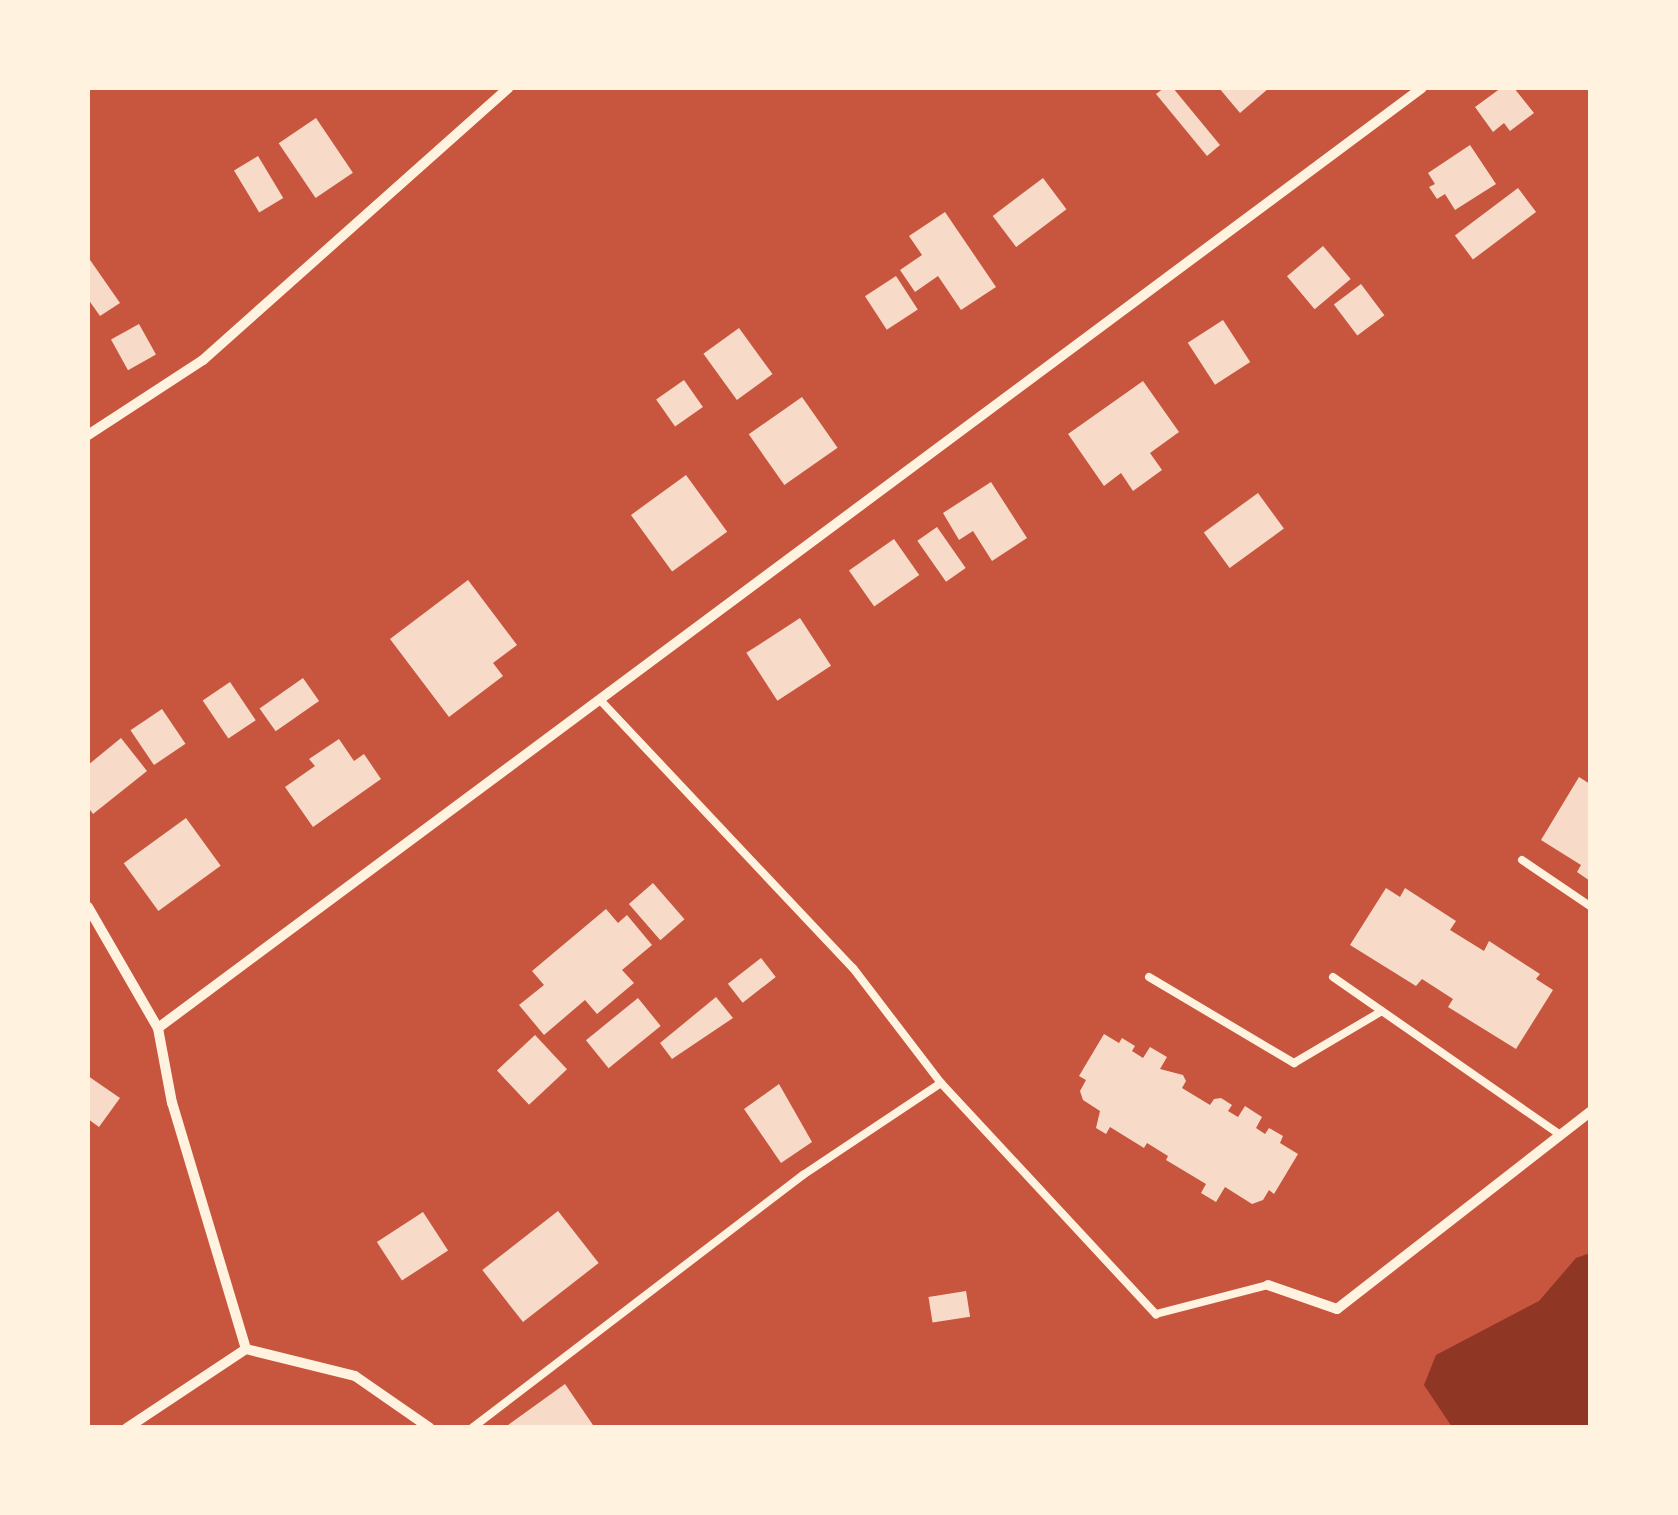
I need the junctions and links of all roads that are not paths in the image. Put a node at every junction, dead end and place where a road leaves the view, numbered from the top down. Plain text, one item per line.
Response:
1 (508, 88) edge
2 (1422, 88) edge
3 (88, 435) edge
4 (602, 701) junction
5 (1522, 860) dead end
6 (1590, 906) edge
7 (88, 907) edge
8 (1149, 977) dead end
9 (1333, 977) dead end
10 (1382, 1011) junction
11 (158, 1028) junction
12 (941, 1083) junction
13 (1590, 1112) edge
14 (1560, 1135) junction
15 (1268, 1285) joint
16 (246, 1349) junction
17 (128, 1428) edge
18 (430, 1428) edge
19 (472, 1428) edge

1 - 3 street
2 - 4 street
4 - 11 street
4 - 12 lane
5 - 6 lane
7 - 11 street
8 - 10 lane
9 - 10 lane
10 - 14 lane
11 - 16 street
12 - 15 lane
12 - 19 lane
13 - 14 street
14 - 15 street
16 - 17 street
16 - 18 street

